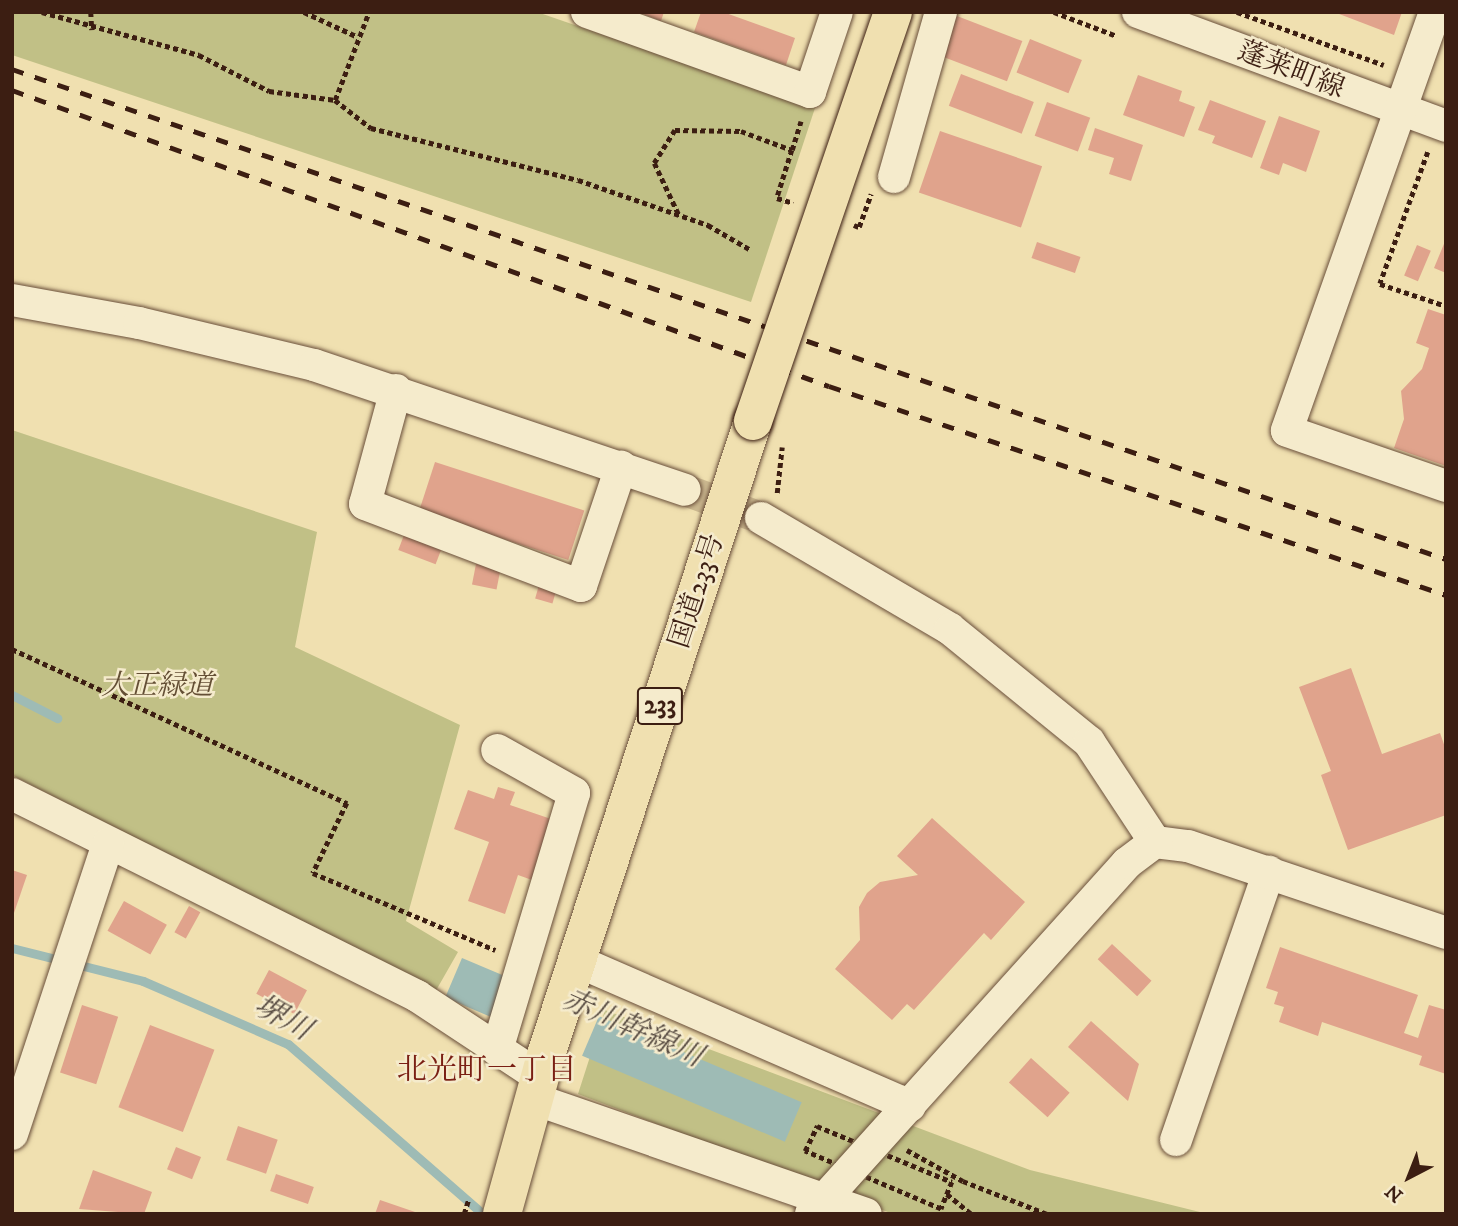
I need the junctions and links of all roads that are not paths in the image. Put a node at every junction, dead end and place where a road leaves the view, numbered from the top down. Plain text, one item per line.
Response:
1 (587, 12) edge
2 (837, 12) edge
3 (893, 12) edge
4 (941, 12) edge
5 (1138, 12) edge
6 (1434, 12) edge
7 (1170, 18) edge
8 (1400, 111) junction
9 (1441, 140) edge
10 (885, 179) road end
11 (12, 300) edge
12 (396, 390) junction
13 (621, 467) junction
14 (1446, 486) edge
15 (685, 490) tunnel mouth
16 (768, 511) tunnel mouth
17 (497, 750) dead end
18 (12, 794) edge
19 (1155, 842) junction
20 (108, 843) junction
21 (1269, 872) junction
22 (1446, 933) edge
23 (573, 976) junction
24 (500, 1042) junction
25 (540, 1076) junction
26 (909, 1106) junction
27 (12, 1134) edge
28 (1176, 1140) dead end
29 (819, 1206) edge
30 (503, 1210) edge
31 (866, 1214) edge

1 - 2 street
3 - 23 highway, 国道233号 / 233, bridge
4 - 10 street
5 - 7 street, 蓬莱町線
6 - 8 street
7 - 8 street, 蓬莱町線
8 - 9 street, 蓬莱町線
8 - 14 street
11 - 12 street
12 - 13 street
12 - 13 street
13 - 15 street
16 - 19 street
17 - 24 street
18 - 20 street
19 - 21 street
19 - 26 street
20 - 24 street
20 - 27 street
21 - 22 street
21 - 28 street
23 - 25 highway, 国道233号 / 233
23 - 26 street
24 - 25 street
25 - 29 street
25 - 30 highway, 国道233号 / 233
26 - 29 street
29 - 31 street

